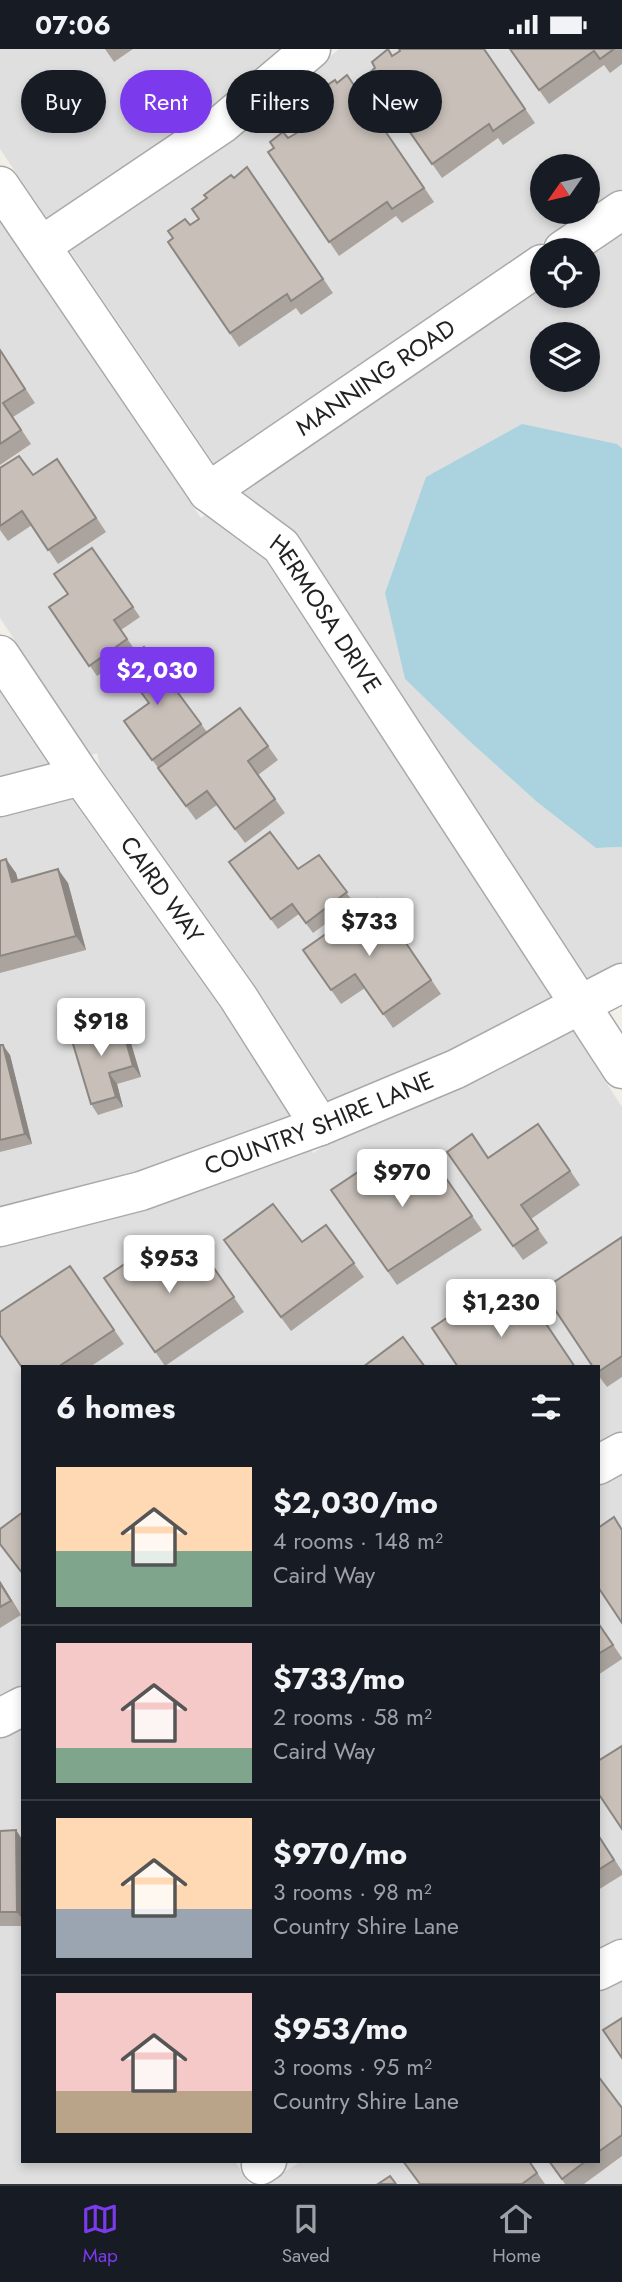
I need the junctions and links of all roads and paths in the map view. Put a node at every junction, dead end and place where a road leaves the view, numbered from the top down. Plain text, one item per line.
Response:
1 (311, 49) edge
2 (0, 186) edge
3 (622, 210) edge
4 (581, 238) edge
5 (41, 246) junction
6 (530, 272) edge
7 (208, 492) junction
8 (0, 655) edge
9 (81, 776) junction
10 (0, 797) edge
11 (622, 983) edge
12 (580, 1004) junction
13 (622, 1069) edge
14 (320, 1126) junction
15 (0, 1227) edge
16 (622, 1452) edge
17 (600, 1464) edge
18 (21, 1707) edge
19 (0, 1718) edge
20 (622, 1959) edge
21 (600, 1970) edge

1 - 5 street
2 - 5 street, HERMOSA DRIVE
3 - 4 street
5 - 7 street, HERMOSA DRIVE
6 - 7 street, MANNING ROAD
7 - 12 street, HERMOSA DRIVE
8 - 9 street, CAIRD WAY
9 - 10 street
9 - 14 street, CAIRD WAY
11 - 12 street, COUNTRY SHIRE LANE
12 - 13 street, HERMOSA DRIVE
12 - 14 street, COUNTRY SHIRE LANE
14 - 15 street, COUNTRY SHIRE LANE
16 - 17 street
18 - 19 street
20 - 21 street

